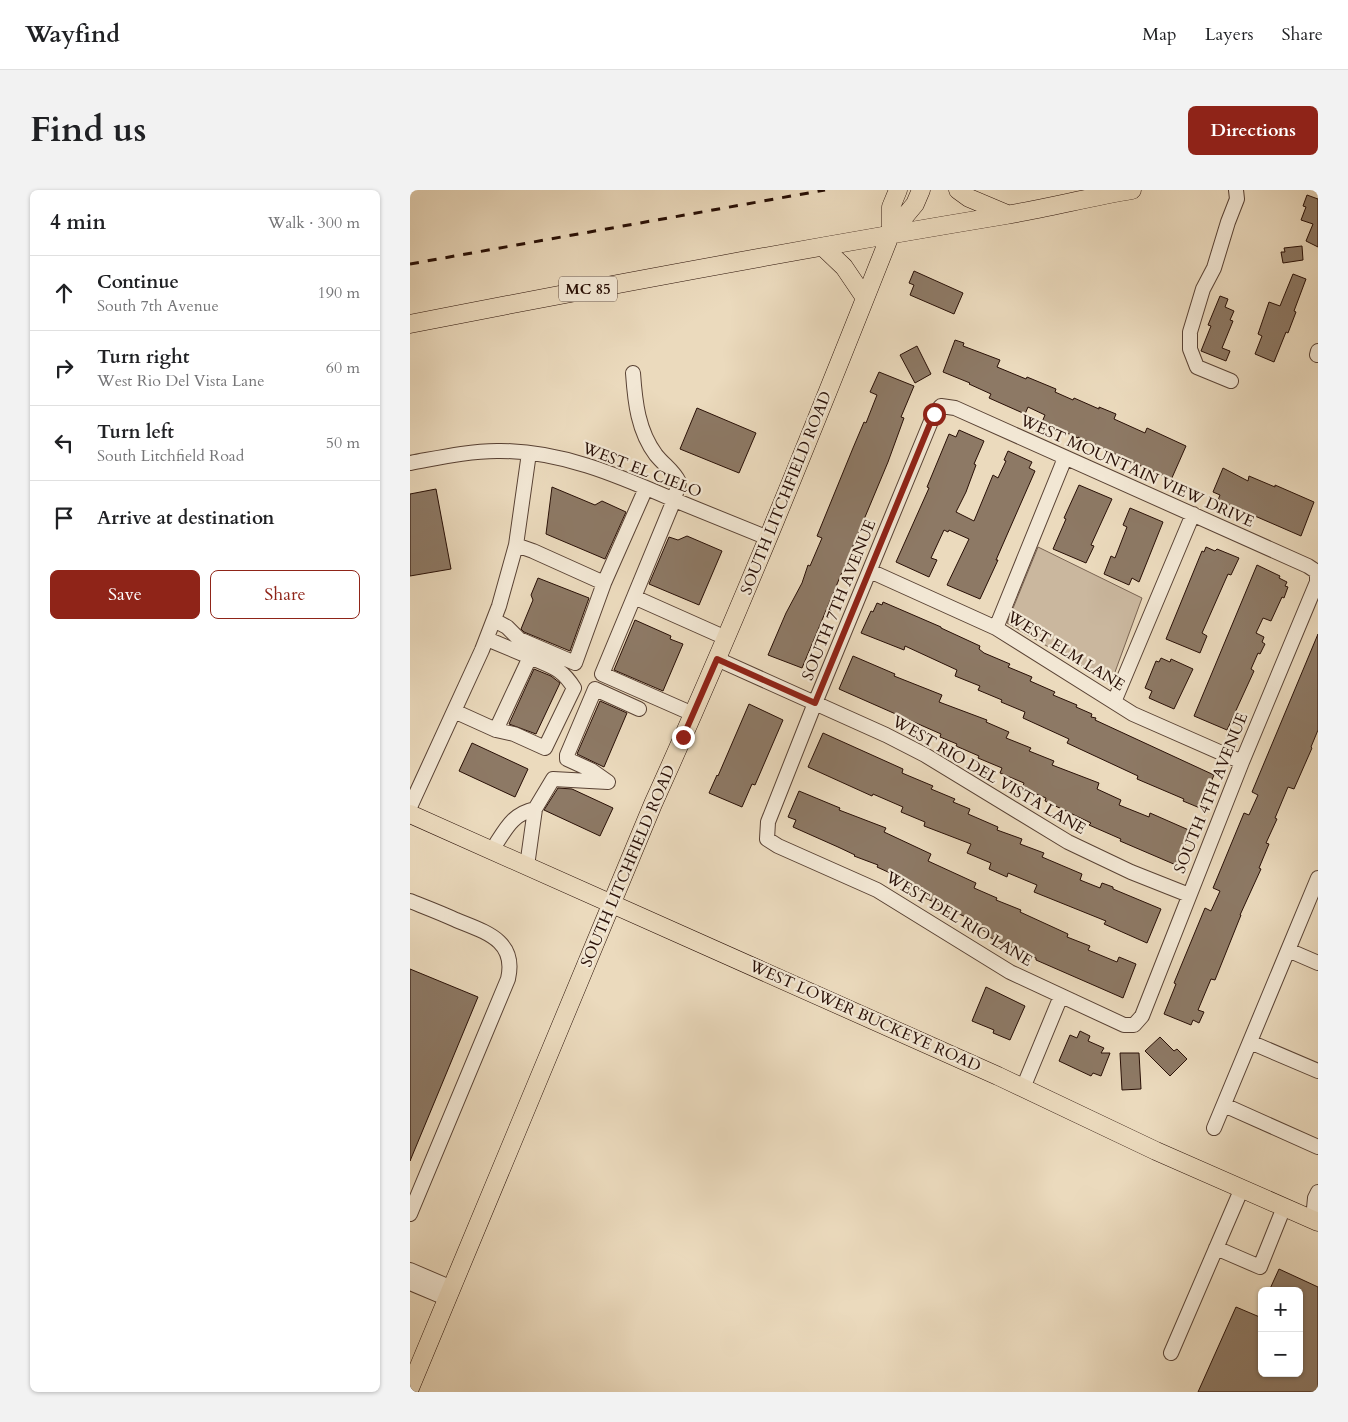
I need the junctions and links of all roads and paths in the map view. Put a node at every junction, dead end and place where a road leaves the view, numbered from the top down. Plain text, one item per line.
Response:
1 (898, 190) edge
2 (921, 190) edge
3 (958, 190) edge
4 (1132, 190) edge
5 (1236, 190) edge
6 (1007, 215) junction
7 (891, 233) junction
8 (823, 247) junction
9 (865, 298) junction
10 (410, 324) edge
11 (633, 373) dead end
12 (1231, 381) dead end
13 (941, 406) joint
14 (529, 453) junction
15 (1066, 458) junction
16 (410, 462) edge
17 (646, 488) junction
18 (674, 500) junction
19 (1193, 514) junction
20 (768, 538) junction
21 (516, 545) junction
22 (870, 571) junction
23 (1317, 572) joint
24 (604, 583) junction
25 (634, 597) junction
26 (494, 620) junction
27 (996, 628) junction
28 (726, 638) junction
29 (487, 639) junction
30 (530, 657) junction
31 (717, 659) junction
32 (1114, 702) junction
33 (815, 703) junction
34 (639, 709) dead end
35 (454, 711) junction
36 (694, 714) junction
37 (496, 730) junction
38 (1242, 762) junction
39 (410, 807) edge
40 (535, 809) junction
41 (410, 814) edge
42 (767, 838) joint
43 (492, 850) junction
44 (527, 866) junction
45 (1318, 878) edge
46 (1189, 895) junction
47 (410, 901) edge
48 (611, 903) junction
49 (1288, 950) junction
50 (1318, 963) edge
51 (1061, 996) junction
52 (1134, 1025) joint
53 (1250, 1042) junction
54 (1318, 1071) edge
55 (1023, 1088) junction
56 (1224, 1105) junction
57 (1214, 1128) dead end
58 (1318, 1147) edge
59 (1242, 1188) junction
60 (1318, 1192) edge
61 (1284, 1207) junction
62 (410, 1214) edge
63 (1316, 1218) edge
64 (1216, 1248) junction
65 (410, 1270) edge
66 (410, 1283) edge
67 (450, 1293) junction
68 (1171, 1352) dead end
69 (410, 1388) edge

1 - 7 main road, SOUTH LITCHFIELD ROAD
2 - 7 main road, SOUTH LITCHFIELD ROAD
3 - 6 main road
4 - 6 main road
5 - 12 street
6 - 7 main road
7 - 8 main road, MC 85
7 - 9 main road, SOUTH LITCHFIELD ROAD
8 - 9 main road
8 - 10 main road, MC 85
9 - 20 main road, SOUTH LITCHFIELD ROAD
11 - 18 street
13 - 15 street, WEST MOUNTAIN VIEW DRIVE
13 - 22 street, SOUTH 7TH AVENUE
14 - 16 street, WEST EL CIELO
14 - 17 street, WEST EL CIELO
14 - 21 street
15 - 19 street, WEST MOUNTAIN VIEW DRIVE
15 - 27 street
17 - 18 street, WEST EL CIELO
17 - 24 street
18 - 20 street, WEST EL CIELO
18 - 25 street
19 - 23 street, WEST MOUNTAIN VIEW DRIVE
19 - 32 street
20 - 28 main road, SOUTH LITCHFIELD ROAD
21 - 24 street
21 - 26 street
22 - 27 street, WEST ELM LANE
22 - 33 street, SOUTH 7TH AVENUE
23 - 38 street, SOUTH 4TH AVENUE
24 - 26 street
25 - 28 street
25 - 36 street
26 - 29 street
27 - 32 street, WEST ELM LANE
28 - 31 main road, SOUTH LITCHFIELD ROAD
29 - 30 street
29 - 35 street
30 - 37 street
30 - 37 street
31 - 33 street, WEST RIO DEL VISTA LANE
31 - 36 main road, SOUTH LITCHFIELD ROAD
32 - 38 street, WEST ELM LANE
33 - 42 street, SOUTH 7TH AVENUE
33 - 46 street, WEST RIO DEL VISTA LANE
34 - 40 street
35 - 37 street
35 - 39 street
36 - 48 main road, SOUTH LITCHFIELD ROAD
38 - 46 street, SOUTH 4TH AVENUE
40 - 43 street
40 - 44 street
41 - 43 main road, WEST LOWER BUCKEYE ROAD
42 - 51 street, WEST DEL RIO LANE
43 - 44 main road, WEST LOWER BUCKEYE ROAD
44 - 48 main road, WEST LOWER BUCKEYE ROAD
45 - 49 street
46 - 52 street, SOUTH 4TH AVENUE
47 - 62 street
48 - 55 main road, WEST LOWER BUCKEYE ROAD
48 - 67 main road, SOUTH LITCHFIELD ROAD
49 - 50 street
49 - 53 street
51 - 52 street, WEST DEL RIO LANE
51 - 55 street
53 - 54 street
53 - 56 street
55 - 59 main road, WEST LOWER BUCKEYE ROAD
56 - 57 street
56 - 58 street
59 - 61 main road, WEST LOWER BUCKEYE ROAD
59 - 64 street
60 - 63 street
61 - 63 main road, WEST LOWER BUCKEYE ROAD
61 - 64 street
64 - 68 street
65 - 67 street
66 - 67 street
67 - 69 main road, SOUTH LITCHFIELD ROAD

